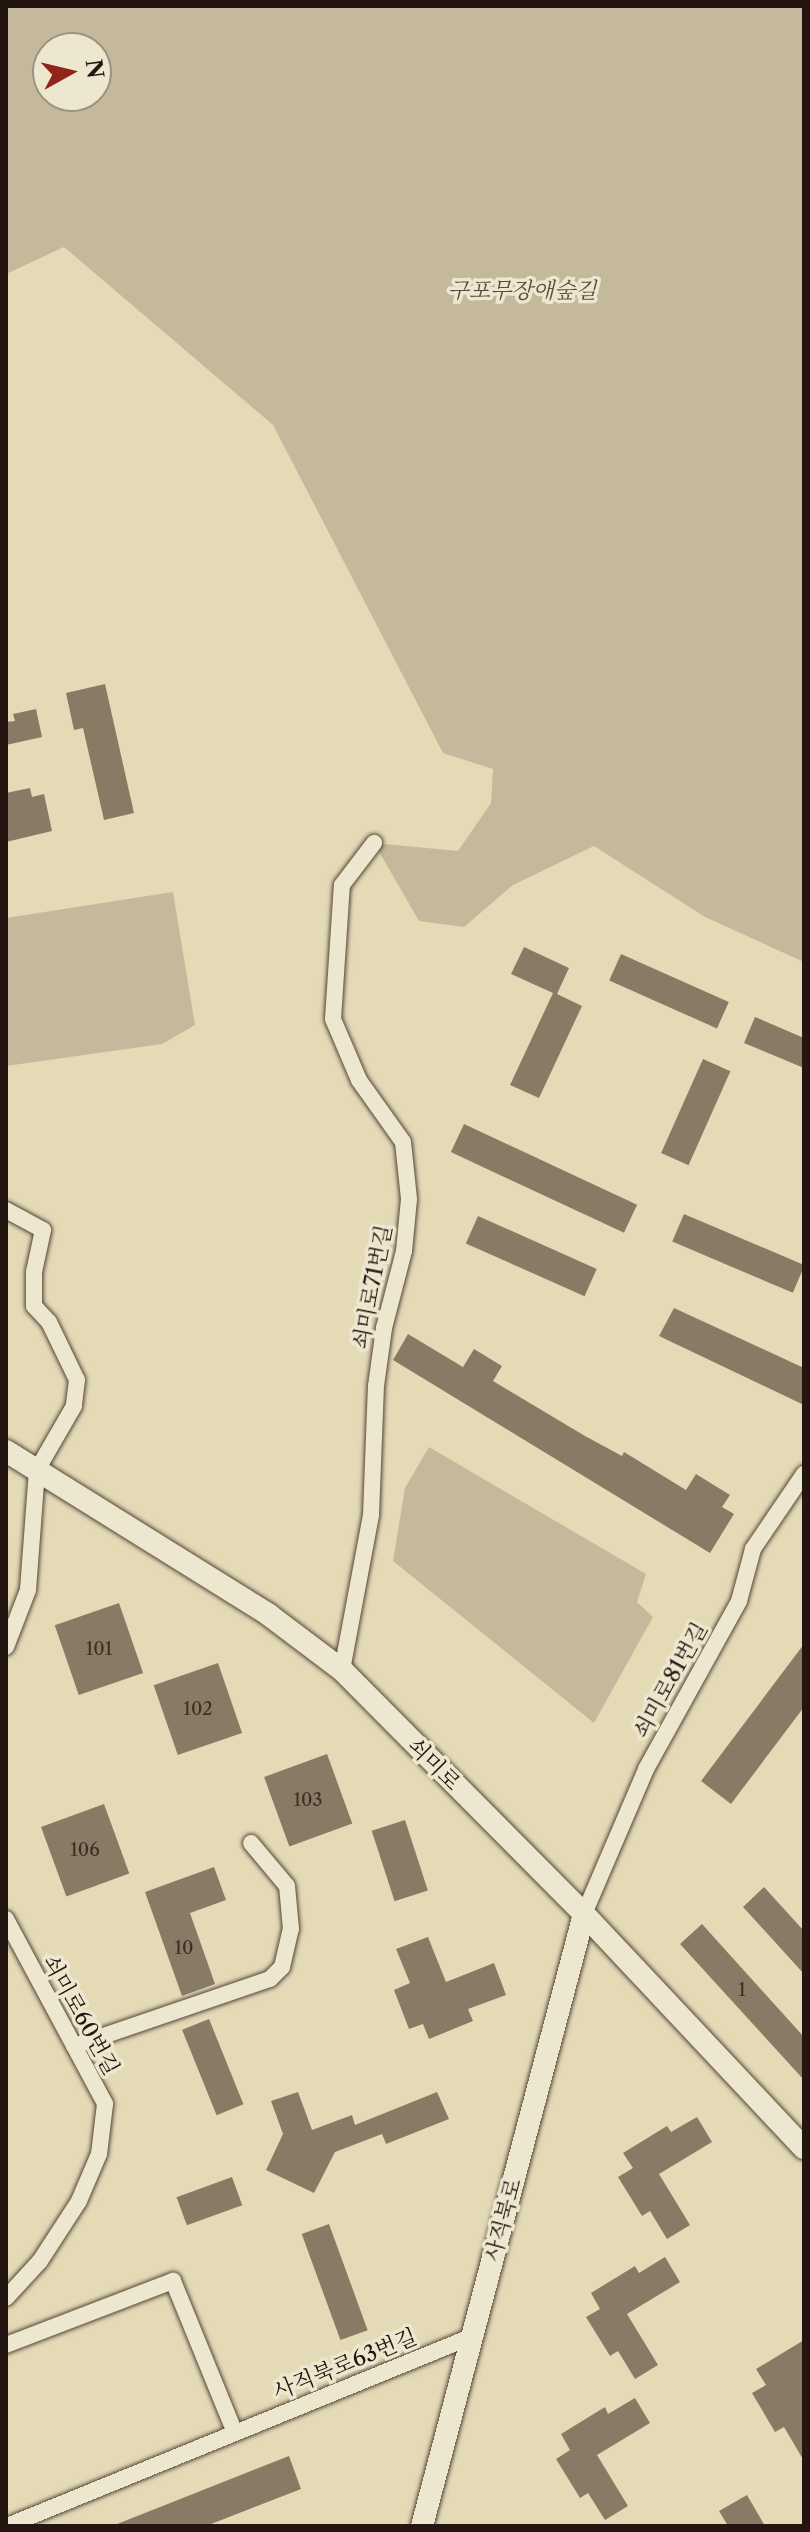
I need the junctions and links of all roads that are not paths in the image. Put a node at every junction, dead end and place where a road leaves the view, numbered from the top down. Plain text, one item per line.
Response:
1 (374, 843) dead end
2 (6, 1210) edge
3 (6, 1451) edge
4 (37, 1470) junction
5 (804, 1474) edge
6 (6, 1647) edge
7 (342, 1670) junction
8 (251, 1843) dead end
9 (584, 1914) junction
10 (6, 1919) edge
11 (74, 2046) junction
12 (804, 2148) edge
13 (6, 2298) edge
14 (473, 2336) junction
15 (6, 2345) edge
16 (235, 2433) junction
17 (7, 2526) edge
18 (422, 2526) edge

1 - 7 street, 쇠미로71번길
2 - 4 street
3 - 4 main road, 쇠미로
4 - 6 street
4 - 7 main road, 쇠미로
5 - 9 street, 쇠미로81번길
7 - 9 main road, 쇠미로
8 - 11 street
9 - 12 main road, 쇠미로
9 - 14 main road, 사직북로
10 - 11 street, 쇠미로60번길
11 - 13 street, 쇠미로60번길
14 - 16 street, 사직북로63번길
14 - 18 main road, 사직북로
15 - 16 street
16 - 17 street, 사직북로63번길

